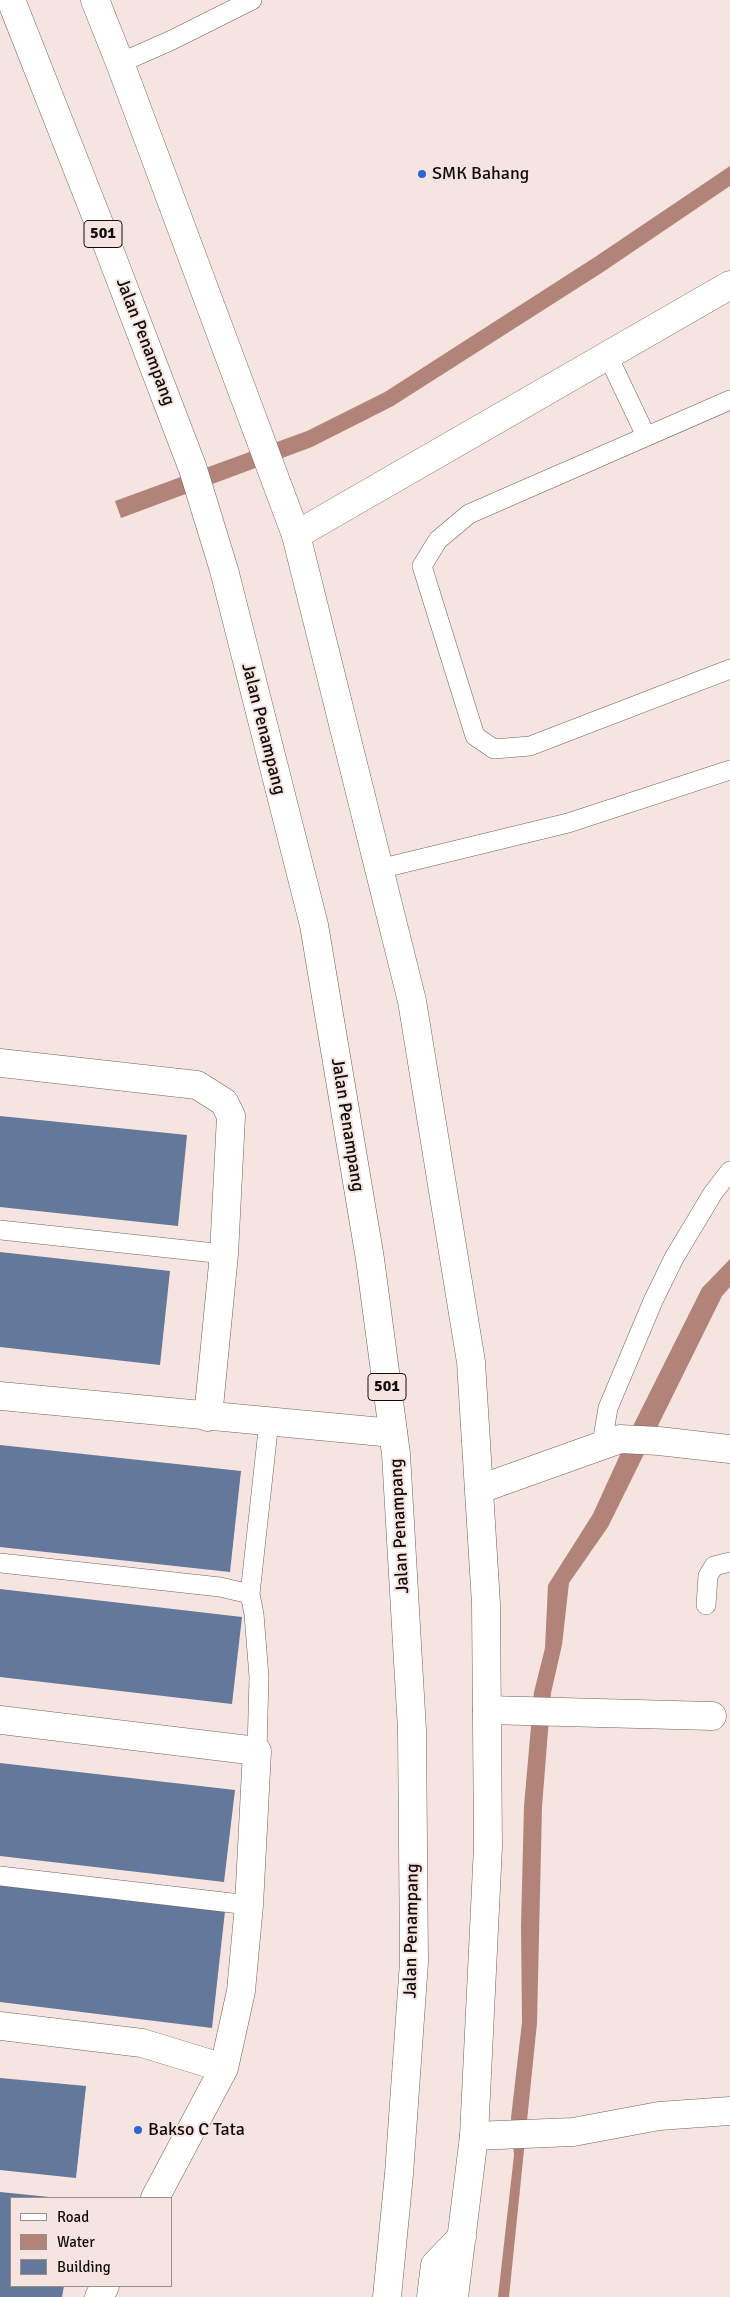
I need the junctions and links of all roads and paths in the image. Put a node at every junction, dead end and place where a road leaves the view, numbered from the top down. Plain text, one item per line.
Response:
1 (11, 0) edge
2 (94, 0) edge
3 (252, 0) edge
4 (120, 63) junction
5 (730, 284) edge
6 (607, 354) junction
7 (730, 400) edge
8 (646, 436) junction
9 (296, 535) junction
10 (730, 669) edge
11 (730, 770) edge
12 (379, 869) junction
13 (0, 1063) edge
14 (730, 1170) edge
15 (0, 1230) edge
16 (224, 1254) junction
17 (0, 1396) edge
18 (208, 1417) junction
19 (269, 1421) junction
20 (394, 1433) junction
21 (611, 1441) junction
22 (730, 1449) edge
23 (480, 1489) junction
24 (730, 1562) edge
25 (0, 1563) edge
26 (250, 1594) junction
27 (706, 1605) dead end
28 (487, 1710) junction
29 (712, 1716) dead end
30 (0, 1720) edge
31 (257, 1751) junction
32 (0, 1876) edge
33 (248, 1905) junction
34 (0, 2026) edge
35 (224, 2068) junction
36 (727, 2117) edge
37 (474, 2136) junction
38 (155, 2197) edge
39 (462, 2237) junction
40 (387, 2297) edge
41 (431, 2297) edge
42 (454, 2297) edge

1 - 20 main road, Jalan Penampang / 501
2 - 4 main road
3 - 4 lane
4 - 9 main road
5 - 6 main road
6 - 8 lane
6 - 9 main road
7 - 8 lane
8 - 10 lane
9 - 12 main road
11 - 12 lane
12 - 23 main road
13 - 16 main road
14 - 21 lane
15 - 16 lane
16 - 18 main road
17 - 18 main road
18 - 19 main road
19 - 20 main road
19 - 26 lane
20 - 40 main road, Jalan Penampang / 501
21 - 22 main road
21 - 23 main road
23 - 28 main road
24 - 27 lane
25 - 26 lane
26 - 31 lane
28 - 29 main road
28 - 37 main road
30 - 31 main road
31 - 33 main road
32 - 33 lane
33 - 35 main road
34 - 35 main road
35 - 38 main road
36 - 37 main road
37 - 39 main road
39 - 41 main road
39 - 42 main road

